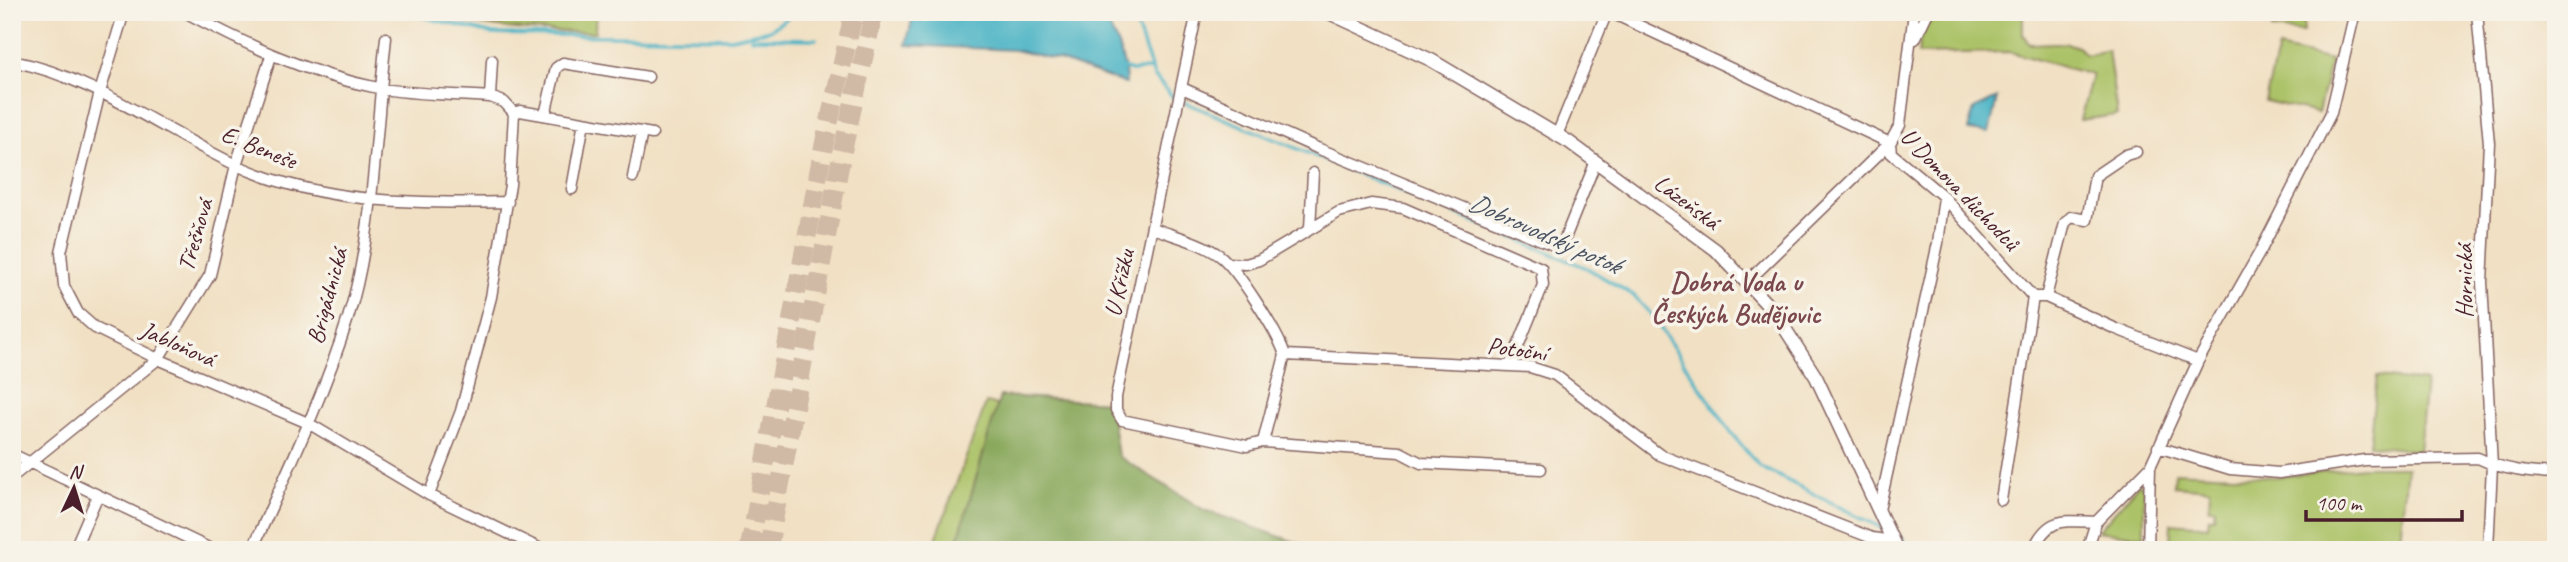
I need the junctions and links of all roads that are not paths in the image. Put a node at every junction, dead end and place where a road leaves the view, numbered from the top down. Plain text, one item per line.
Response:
1 (124, 12) edge
2 (185, 12) edge
3 (1197, 12) edge
4 (1327, 12) edge
5 (1609, 12) edge
6 (1914, 12) edge
7 (1928, 12) edge
8 (2356, 12) edge
9 (2477, 12) edge
10 (386, 38) dead end
11 (1910, 48) junction
12 (271, 56) junction
13 (492, 60) dead end
14 (12, 61) edge
15 (648, 77) dead end
16 (380, 89) junction
17 (1182, 90) junction
18 (100, 92) junction
19 (490, 97) junction
20 (514, 113) junction
21 (545, 115) junction
22 (584, 122) junction
23 (1558, 135) junction
24 (1890, 143) junction
25 (2136, 152) dead end
26 (1596, 161) junction
27 (236, 165) junction
28 (1313, 173) dead end
29 (633, 177) dead end
30 (572, 188) dead end
31 (1944, 197) junction
32 (369, 199) junction
33 (508, 202) junction
34 (1153, 228) junction
35 (1310, 228) junction
36 (1228, 263) junction
37 (1748, 281) junction
38 (2033, 297) junction
39 (2046, 297) junction
40 (1285, 355) junction
41 (158, 359) junction
42 (2199, 361) junction
43 (1510, 366) junction
44 (308, 423) junction
45 (1263, 442) junction
46 (2158, 447) junction
47 (12, 454) edge
48 (30, 463) junction
49 (2492, 465) junction
50 (2150, 467) junction
51 (1541, 469) dead end
52 (2556, 474) edge
53 (12, 477) edge
54 (429, 495) junction
55 (97, 497) junction
56 (2001, 500) dead end
57 (1878, 510) junction
58 (2096, 522) junction
59 (1895, 545) edge
60 (74, 550) edge
61 (213, 550) edge
62 (252, 550) edge
63 (543, 550) edge
64 (2033, 550) edge
65 (2099, 550) edge
66 (2148, 550) edge
67 (2488, 550) edge

1 - 18 street, Jabloňová
2 - 12 street
3 - 17 street, U Křížku
4 - 23 street, Lázeňská
5 - 23 street
5 - 24 street, U Domova důchodců
6 - 11 street
7 - 11 street
8 - 42 street
9 - 49 street, Hornická
10 - 16 street, Brigádnická
11 - 24 street
12 - 16 street
12 - 27 street, Třešňová
13 - 19 street
14 - 18 street, E. Beneše
15 - 21 street
16 - 19 street
16 - 32 street, Brigádnická
17 - 26 street
17 - 34 street, U Křížku
18 - 27 street, E. Beneše
18 - 41 street, Jabloňová
19 - 20 street
20 - 21 street
20 - 33 street
21 - 22 street
22 - 29 street
22 - 30 street
23 - 26 street, Lázeňská
24 - 31 street, U Domova důchodců
24 - 37 street
25 - 39 street
26 - 37 street, Lázeňská
27 - 32 street, E. Beneše
27 - 41 street, Třešňová
28 - 35 street
31 - 38 street, U Domova důchodců
31 - 57 street
32 - 33 street, E. Beneše
32 - 44 street, Brigádnická
33 - 54 street
34 - 36 street
34 - 45 street, U Křížku
35 - 36 street
35 - 43 street
36 - 40 street
37 - 57 street, Lázeňská
38 - 39 street
38 - 56 street
39 - 42 street
40 - 43 street, Potoční
40 - 45 street
41 - 44 street, Jabloňová
41 - 48 street, Třešňová
42 - 46 street
43 - 59 street, Potoční
44 - 54 street, Jabloňová
44 - 62 street, Brigádnická
45 - 51 street, U Křížku
46 - 49 street
46 - 50 street
47 - 48 street
48 - 53 street, Třešňová
48 - 55 street
49 - 52 street
49 - 67 street, Hornická
50 - 58 street
50 - 66 street
54 - 63 street, Jabloňová
55 - 60 street
55 - 61 street
57 - 59 street, Lázeňská
58 - 64 street
58 - 65 street

